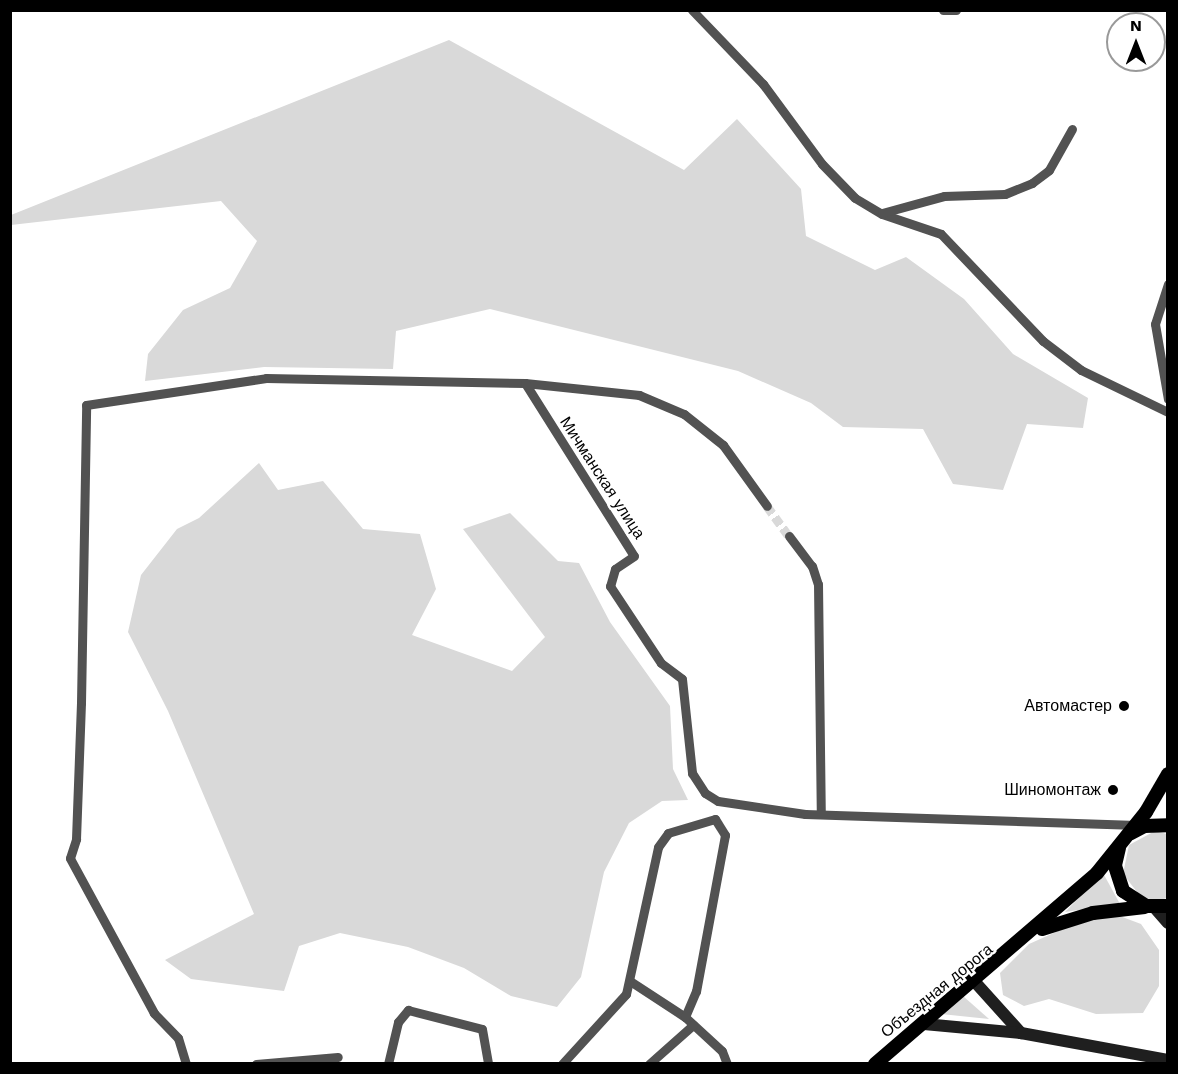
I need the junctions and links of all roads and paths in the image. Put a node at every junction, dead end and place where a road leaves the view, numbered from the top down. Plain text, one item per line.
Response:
1 (692, 10) edge
2 (943, 10) edge
3 (956, 10) edge
4 (1072, 129) dead end
5 (882, 214) junction
6 (1167, 284) edge
7 (525, 383) junction
8 (1167, 399) edge
9 (1167, 412) edge
10 (766, 506) tunnel mouth
11 (789, 536) tunnel mouth
12 (1167, 774) edge
13 (820, 814) junction
14 (1136, 825) junction
15 (1161, 825) edge
16 (1124, 841) junction
17 (1163, 907) edge
18 (1167, 923) edge
19 (1020, 944) junction
20 (630, 981) junction
21 (975, 982) junction
22 (685, 1017) junction
23 (924, 1024) junction
24 (693, 1025) junction
25 (1021, 1033) junction
26 (338, 1057) dead end
27 (1167, 1060) edge
28 (187, 1063) edge
29 (256, 1064) edge
30 (388, 1064) edge
31 (488, 1064) edge
32 (562, 1064) edge
33 (649, 1064) edge
34 (727, 1064) edge
35 (875, 1064) edge

1 - 5 street
2 - 3 street
4 - 5 street
5 - 9 street
6 - 8 street
7 - 10 street
7 - 13 street, Мичманская улица
7 - 28 street
11 - 13 street
12 - 14 main road
13 - 14 street, Мичманская улица
14 - 15 street, Мичманская улица
14 - 16 main road
15 - 16 main road
16 - 17 main road
16 - 19 main road
17 - 18 main road
17 - 19 main road
19 - 21 main road, Объездная дорога
20 - 22 street
20 - 22 street
20 - 32 street
21 - 23 main road, Объездная дорога
21 - 25 main road
22 - 24 street
23 - 25 main road
23 - 35 main road, Объездная дорога
24 - 33 street
24 - 34 street
25 - 27 main road
26 - 29 street
30 - 31 street

